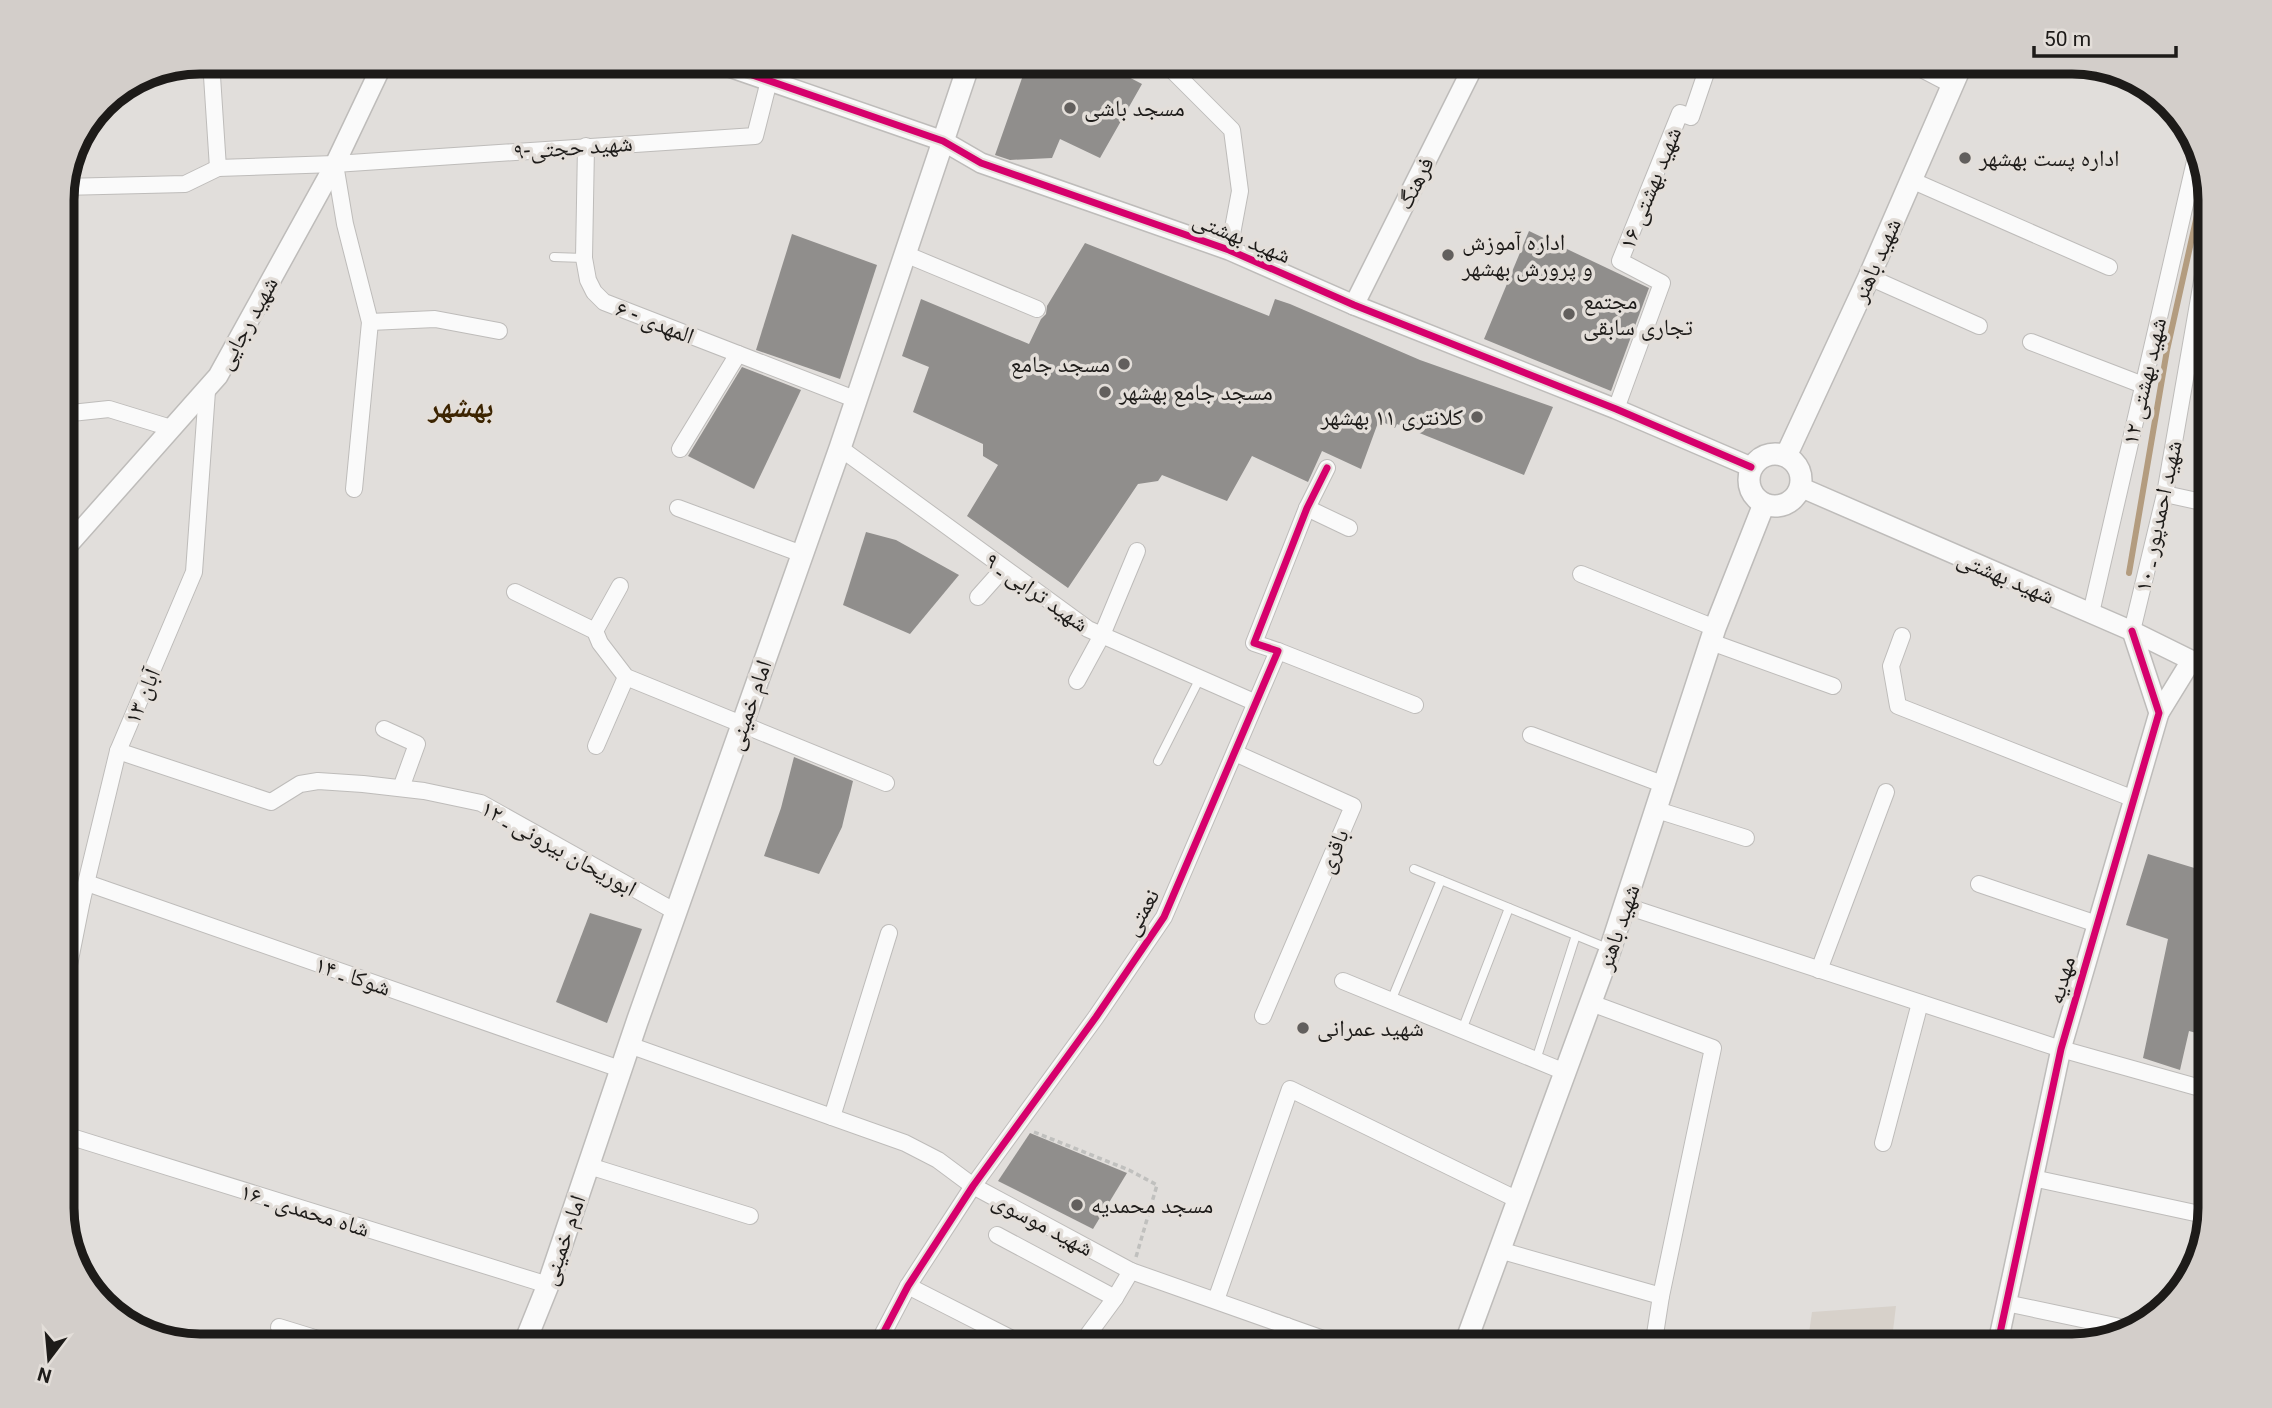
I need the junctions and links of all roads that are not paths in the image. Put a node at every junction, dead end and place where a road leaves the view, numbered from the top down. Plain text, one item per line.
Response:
1 (212, 74) edge
2 (377, 74) edge
3 (748, 74) edge
4 (769, 74) edge
5 (966, 74) edge
6 (1176, 74) edge
7 (1470, 74) edge
8 (1706, 74) edge
9 (1931, 74) edge
10 (1957, 74) edge
11 (767, 81) junction
12 (1952, 85) junction
13 (943, 141) junction
14 (586, 146) junction
15 (335, 164) junction
16 (2193, 164) edge
17 (218, 168) junction
18 (1911, 180) junction
19 (75, 187) edge
20 (1229, 250) junction
21 (905, 254) junction
22 (554, 257) dead end
23 (584, 258) junction
24 (2109, 267) dead end
25 (1870, 278) junction
26 (1354, 305) junction
27 (2198, 305) edge
28 (1038, 309) dead end
29 (370, 322) junction
30 (1979, 326) dead end
31 (499, 331) dead end
32 (2193, 334) junction
33 (2198, 335) edge
34 (2031, 342) dead end
35 (738, 354) junction
36 (2143, 385) junction
37 (207, 391) junction
38 (857, 400) junction
39 (1616, 409) junction
40 (74, 413) edge
41 (171, 428) junction
42 (840, 448) junction
43 (680, 449) dead end
44 (1786, 456) junction
45 (1751, 467) junction
46 (1327, 468) dead end
47 (1800, 487) junction
48 (354, 489) dead end
49 (2165, 494) junction
50 (2198, 501) edge
51 (1764, 504) junction
52 (678, 508) dead end
53 (1307, 508) junction
54 (1349, 528) dead end
55 (74, 538) edge
56 (1137, 551) dead end
57 (802, 554) junction
58 (1003, 569) junction
59 (1581, 574) dead end
60 (620, 586) dead end
61 (515, 592) dead end
62 (978, 597) dead end
63 (2091, 613) junction
64 (595, 631) junction
65 (2132, 631) junction
66 (1102, 635) junction
67 (1713, 635) junction
68 (1902, 636) dead end
69 (1278, 651) junction
70 (2191, 661) junction
71 (2198, 664) edge
72 (626, 677) junction
73 (1200, 678) junction
74 (1077, 681) dead end
75 (1833, 685) dead end
76 (1254, 702) junction
77 (1415, 705) dead end
78 (2158, 713) junction
79 (742, 724) junction
80 (384, 729) dead end
81 (1531, 734) dead end
82 (596, 746) dead end
83 (118, 751) junction
84 (1235, 753) junction
85 (1158, 761) dead end
86 (886, 783) dead end
87 (1665, 785) junction
88 (401, 788) junction
89 (1886, 792) dead end
90 (2134, 799) junction
91 (1657, 810) junction
92 (1746, 838) dead end
93 (1414, 869) dead end
94 (1441, 880) junction
95 (86, 883) junction
96 (1979, 884) dead end
97 (74, 897) edge
98 (82, 900) junction
99 (1626, 906) junction
100 (1509, 908) junction
101 (676, 912) junction
102 (2097, 924) junction
103 (889, 933) dead end
104 (1576, 935) junction
105 (74, 940) edge
106 (1610, 950) junction
107 (1819, 970) junction
108 (1343, 981) dead end
109 (1391, 1001) junction
110 (1591, 1003) junction
111 (1920, 1003) junction
112 (1264, 1016) dead end
113 (1462, 1030) junction
114 (629, 1045) junction
115 (2061, 1049) junction
116 (1536, 1060) junction
117 (620, 1069) junction
118 (1565, 1072) junction
119 (2198, 1087) edge
120 (832, 1116) junction
121 (74, 1138) edge
122 (1883, 1143) dead end
123 (589, 1166) junction
124 (2033, 1178) junction
125 (973, 1186) junction
126 (1518, 1200) junction
127 (2195, 1213) dead end
128 (750, 1216) dead end
129 (997, 1234) dead end
130 (1499, 1250) junction
131 (1131, 1271) junction
132 (548, 1286) junction
133 (908, 1286) junction
134 (1661, 1296) junction
135 (1115, 1298) junction
136 (1216, 1300) junction
137 (2006, 1303) junction
138 (1287, 1326) junction
139 (279, 1327) dead end
140 (2115, 1327) edge
141 (302, 1334) edge
142 (528, 1334) edge
143 (883, 1334) edge
144 (1002, 1334) edge
145 (1089, 1334) edge
146 (1284, 1334) edge
147 (1309, 1334) edge
148 (1469, 1334) edge
149 (1655, 1334) edge
150 (2000, 1334) edge

1 - 17 street
2 - 15 street, شهید رجایی
3 - 11 street, شهید بهشتی
4 - 11 street
5 - 13 main road, امام خمینی
6 - 20 street
7 - 26 street, فرهنگ
8 - 39 street, شهید بهشتی ۱۶
9 - 12 street
10 - 12 main road, شهید باهنر
11 - 13 street, شهید بهشتی
11 - 14 street, شهید حجتی-۹
12 - 18 main road, شهید باهنر
13 - 20 street, شهید بهشتی
13 - 21 main road, امام خمینی
14 - 15 street, شهید حجتی-۹
14 - 23 street, المهدی - ۶
15 - 17 street, شهید حجتی-۹
15 - 29 street
15 - 37 street, شهید رجایی
16 - 36 street, شهید بهشتی ۱۲
17 - 19 street
18 - 24 street
18 - 25 main road, شهید باهنر
20 - 26 street, شهید بهشتی
21 - 28 street
21 - 38 main road, امام خمینی
22 - 23 lane
23 - 35 street, المهدی - ۶
25 - 30 street
25 - 44 main road, شهید باهنر
26 - 39 street, شهید بهشتی
27 - 32 street, شهید احمدپور ـ ۱۰
29 - 31 street
29 - 48 street
32 - 33 street
32 - 49 street, شهید احمدپور ـ ۱۰
34 - 36 street
35 - 38 street, المهدی - ۶
35 - 43 street
36 - 63 street, شهید بهشتی ۱۲
37 - 41 street, شهید رجایی
37 - 83 street, ۱۳ آبان
38 - 42 main road, امام خمینی
39 - 45 street, شهید بهشتی
40 - 41 street
41 - 55 street, شهید رجایی
42 - 57 main road, امام خمینی
42 - 58 street, شهید ترابی ـ ۹
44 - 45 main road
44 - 47 main road
45 - 51 main road
46 - 53 street
47 - 51 main road
47 - 63 street, شهید بهشتی
49 - 50 street
49 - 65 street, شهید احمدپور ـ ۱۰
51 - 67 main road, شهید باهنر
52 - 57 street
53 - 54 street
53 - 69 street
56 - 66 street
57 - 79 main road, امام خمینی
58 - 62 street
58 - 66 street, شهید ترابی ـ ۹
59 - 67 street
60 - 64 street
61 - 64 street
63 - 65 street, شهید بهشتی
64 - 72 street
65 - 70 street, شهید بهشتی
65 - 78 street
66 - 73 street, شهید ترابی ـ ۹
66 - 74 street
67 - 75 street
67 - 87 main road, شهید باهنر
68 - 90 street
69 - 76 street, نعمتی
69 - 77 street
70 - 71 street, شهید بهشتی
70 - 78 street, مهدیه
72 - 79 street
72 - 82 street
73 - 76 street, شهید ترابی ـ ۹
73 - 85 lane
76 - 84 street, نعمتی
78 - 90 street, مهدیه
79 - 86 street
79 - 101 main road, امام خمینی
80 - 88 street
81 - 87 street
83 - 88 street, ابوریحان بیرونی ـ ۱۲
83 - 95 street, ۱۳ آبان
84 - 112 street, باقری
84 - 125 street, نعمتی
87 - 91 main road, شهید باهنر
88 - 101 street, ابوریحان بیرونی ـ ۱۲
89 - 107 street
90 - 102 street, مهدیه
91 - 92 street
91 - 99 main road, شهید باهنر
93 - 94 lane
94 - 100 lane
94 - 109 lane
95 - 98 street, ۱۳ آبان
95 - 117 street, شوکا ـ ۱۴
96 - 102 street
97 - 98 street
98 - 105 street, ۱۳ آبان
99 - 106 main road, شهید باهنر
99 - 107 street
100 - 104 lane
100 - 113 lane
101 - 114 main road, امام خمینی
102 - 115 street, مهدیه
103 - 120 street
104 - 106 lane
104 - 116 lane
106 - 110 main road, شهید باهنر
107 - 111 street
108 - 109 street
109 - 113 street
110 - 118 main road, شهید باهنر
110 - 134 street
111 - 115 street
111 - 122 street
113 - 116 street
114 - 117 main road, امام خمینی
114 - 120 street, شهید موسوی
115 - 119 street
115 - 124 street, مهدیه
116 - 118 street
117 - 123 main road, امام خمینی
118 - 126 main road, شهید باهنر
120 - 125 street, شهید موسوی
121 - 132 street, شاه محمدی ـ ۱۶
123 - 128 street
123 - 132 main road, امام خمینی
124 - 127 street
124 - 137 street, مهدیه
125 - 131 street, شهید موسوی
125 - 133 street, نعمتی
126 - 130 main road, شهید باهنر
126 - 136 street
129 - 135 street
130 - 134 street
130 - 148 main road, شهید باهنر
131 - 135 street
131 - 136 street, شهید موسوی
132 - 142 main road, امام خمینی
133 - 143 street, نعمتی
133 - 144 street
134 - 149 street
135 - 145 street
136 - 138 street, شهید موسوی
137 - 140 street
137 - 150 street, مهدیه
138 - 146 street
138 - 147 street, شهید موسوی
139 - 141 street

